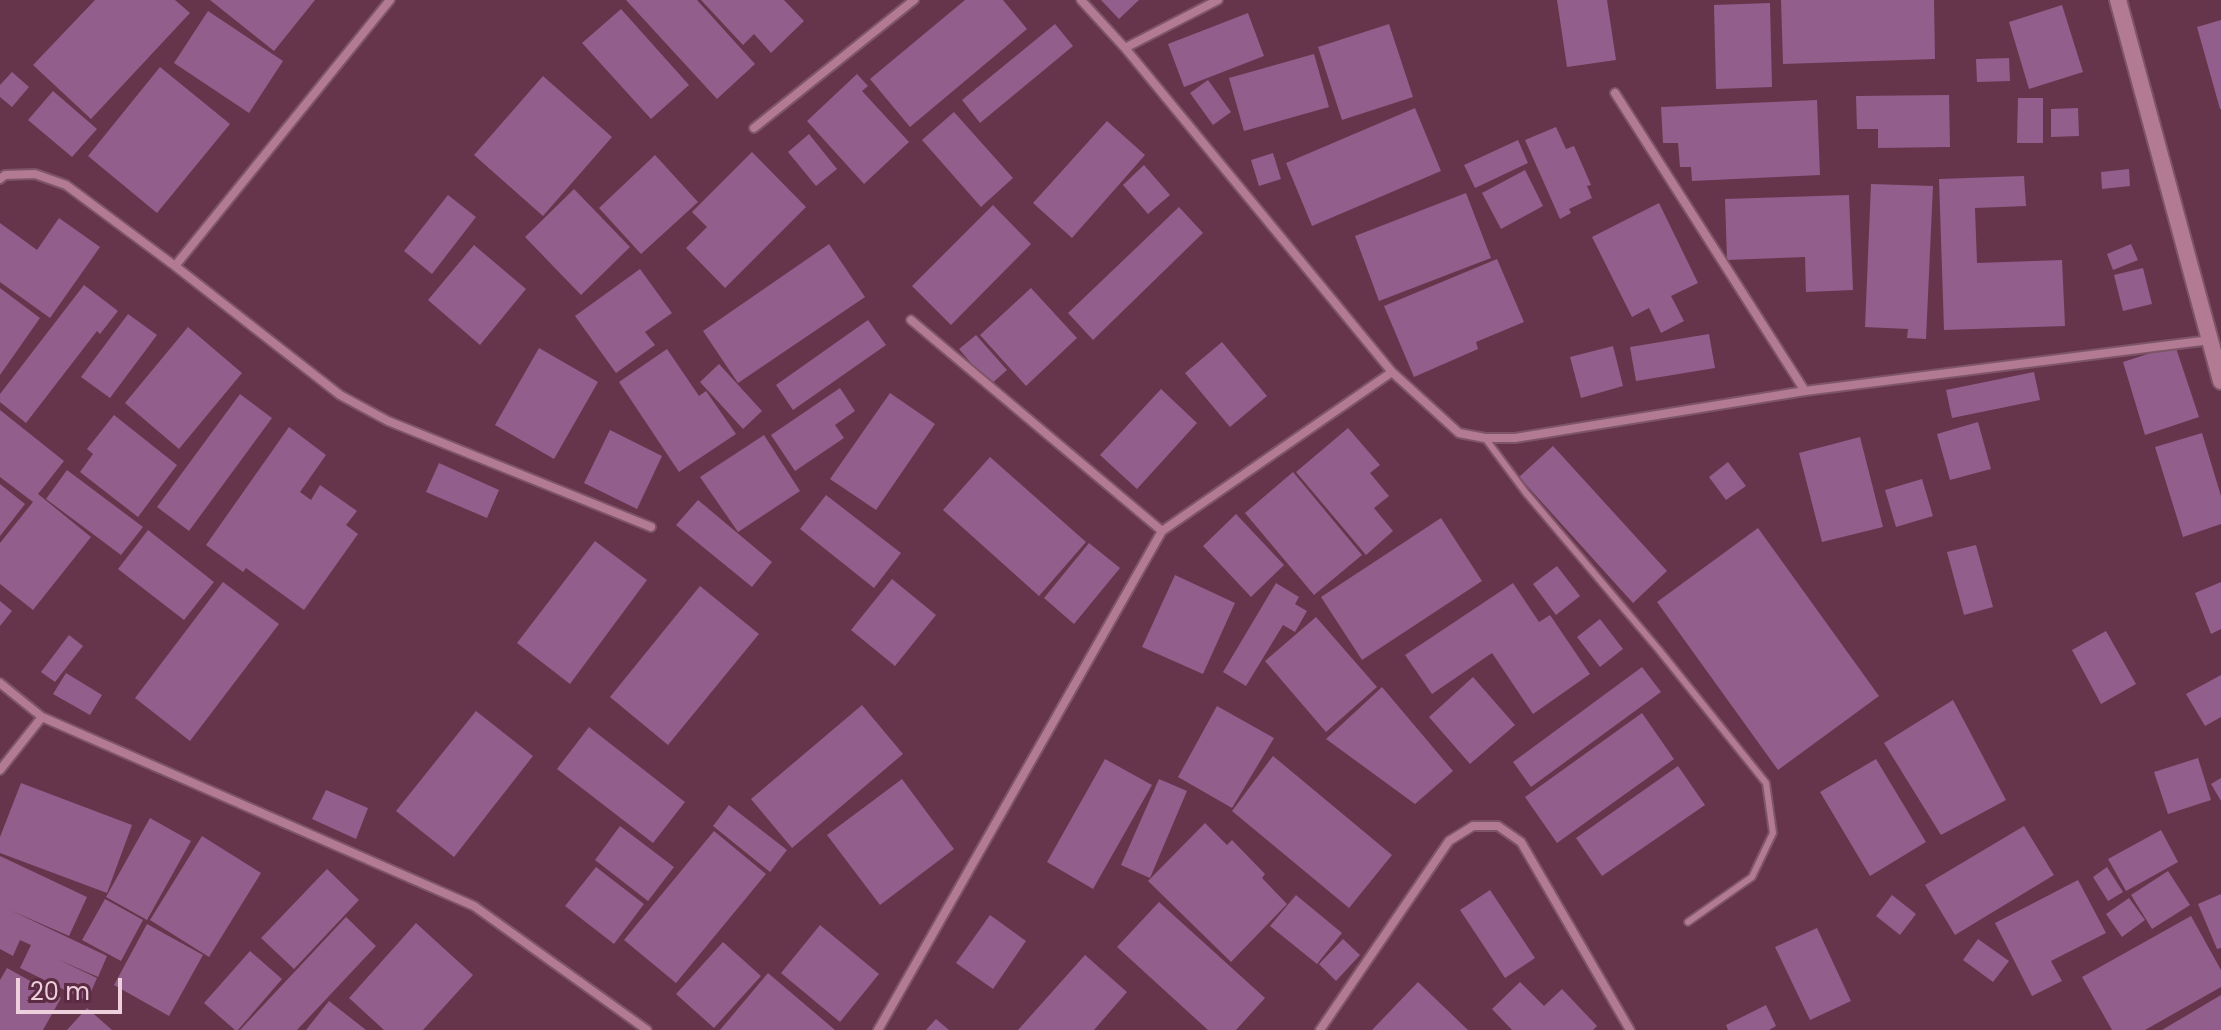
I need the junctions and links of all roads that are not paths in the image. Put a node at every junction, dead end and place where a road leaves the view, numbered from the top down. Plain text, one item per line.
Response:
1 (390, 0) edge
2 (914, 0) edge
3 (1081, 0) edge
4 (1218, 0) edge
5 (2118, 0) edge
6 (1125, 48) junction
7 (1615, 93) dead end
8 (754, 128) dead end
9 (0, 179) edge
10 (175, 266) junction
11 (911, 320) dead end
12 (2210, 340) junction
13 (1392, 372) junction
14 (2221, 381) edge
15 (1805, 391) junction
16 (1485, 438) junction
17 (651, 527) dead end
18 (1162, 531) junction
19 (0, 683) edge
20 (42, 717) junction
21 (0, 770) edge
22 (1688, 922) dead end
23 (647, 1030) edge
24 (878, 1030) edge
25 (1320, 1030) edge
26 (1630, 1030) edge

1 - 10 street
2 - 8 street
3 - 6 street
4 - 6 street
5 - 12 main road
6 - 13 street
7 - 15 street
9 - 10 street
10 - 17 street
11 - 18 street
12 - 14 main road
12 - 15 street
13 - 16 street
13 - 18 street
15 - 16 street
16 - 22 lane
18 - 24 street
19 - 20 street
20 - 21 street
20 - 23 street
25 - 26 street

